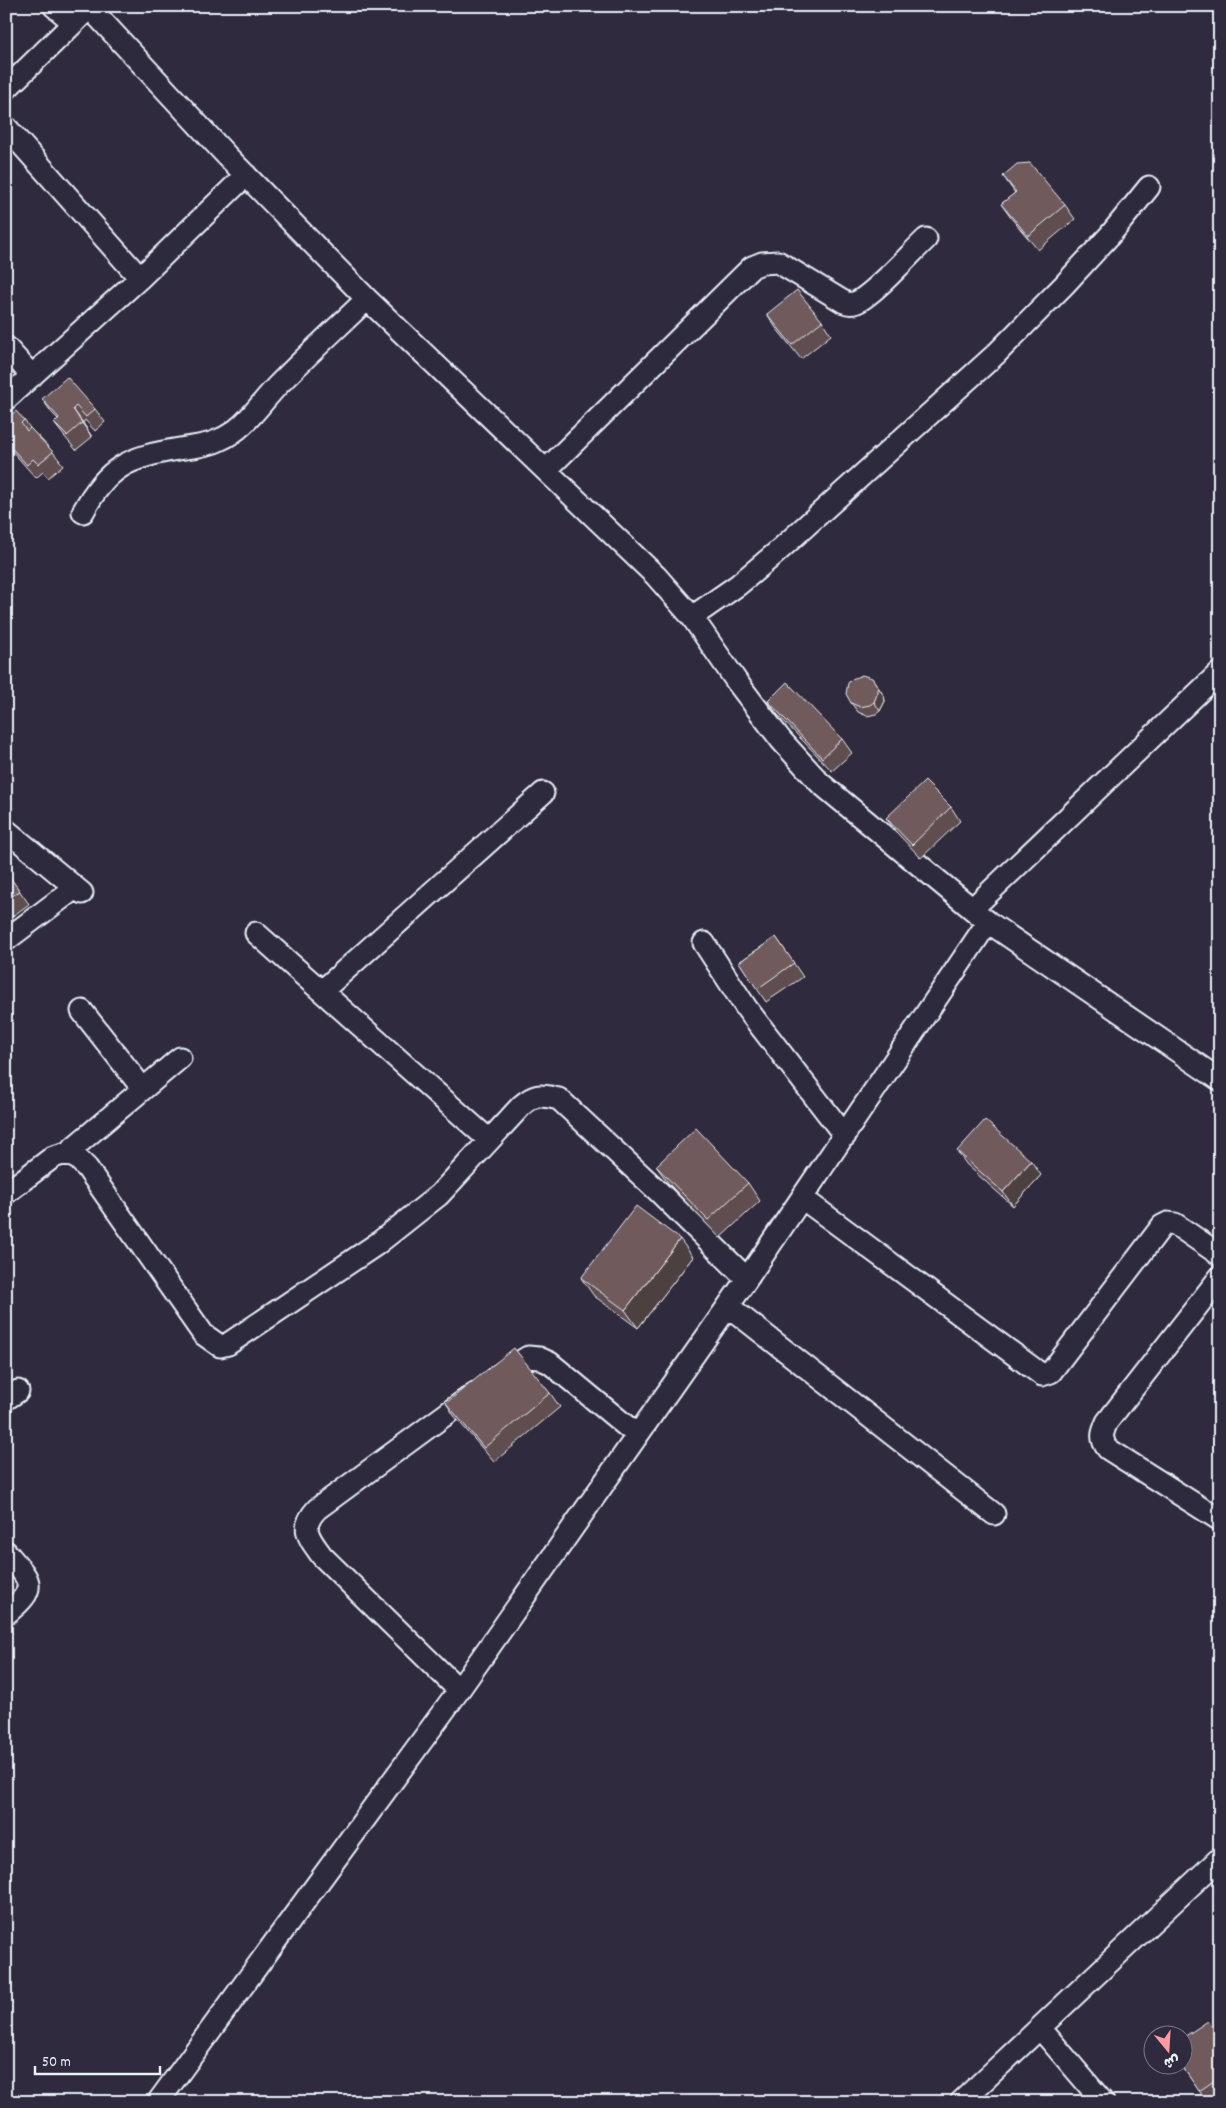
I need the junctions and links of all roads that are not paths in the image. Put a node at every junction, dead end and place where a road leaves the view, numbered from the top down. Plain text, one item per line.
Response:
1 (54, 6) edge
2 (90, 7) edge
3 (74, 23) junction
4 (6, 89) edge
5 (6, 127) edge
6 (246, 175) junction
7 (1149, 188) dead end
8 (926, 239) dead end
9 (140, 278) junction
10 (367, 299) junction
11 (6, 346) edge
12 (32, 376) junction
13 (6, 398) edge
14 (546, 470) junction
15 (83, 512) dead end
16 (692, 617) junction
17 (1220, 672) edge
18 (543, 793) dead end
19 (7, 831) edge
20 (980, 915) junction
21 (256, 932) dead end
22 (6, 940) edge
23 (704, 943) dead end
24 (322, 991) junction
25 (82, 1012) dead end
26 (180, 1058) dead end
27 (1220, 1080) edge
28 (143, 1089) junction
29 (844, 1136) junction
30 (488, 1139) junction
31 (67, 1153) junction
32 (6, 1193) edge
33 (802, 1198) junction
34 (1220, 1255) edge
35 (1220, 1276) edge
36 (747, 1279) junction
37 (728, 1306) junction
38 (638, 1435) junction
39 (994, 1514) dead end
40 (1220, 1520) edge
41 (6, 1552) edge
42 (6, 1614) edge
43 (459, 1690) junction
44 (1220, 1858) edge
45 (1040, 2028) junction
46 (158, 2102) edge
47 (961, 2102) edge
48 (1103, 2102) edge

1 - 3 street
2 - 3 street
2 - 6 street
3 - 4 street
5 - 9 street
6 - 9 street
6 - 10 street
7 - 16 street
8 - 14 street
9 - 12 street
10 - 14 street
10 - 15 street
11 - 12 street
12 - 13 street
14 - 16 street
16 - 20 street
17 - 20 street
18 - 24 street
19 - 22 street
20 - 27 street
20 - 29 street
21 - 24 street
23 - 29 street
24 - 30 street
25 - 28 street
26 - 28 street
28 - 31 street
29 - 33 street
30 - 31 street
30 - 36 street
31 - 32 street
33 - 34 street
33 - 36 street
35 - 40 street
36 - 37 street
37 - 38 street
37 - 39 street
38 - 43 street
38 - 43 street
41 - 42 street
43 - 46 street
44 - 45 street
45 - 47 street
45 - 48 street

